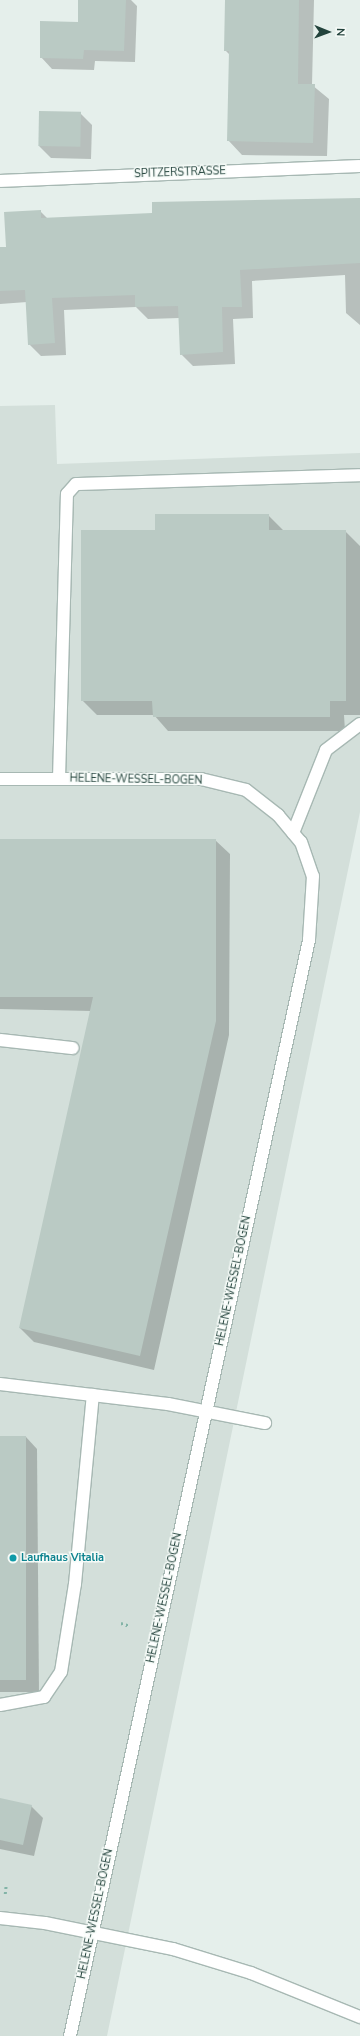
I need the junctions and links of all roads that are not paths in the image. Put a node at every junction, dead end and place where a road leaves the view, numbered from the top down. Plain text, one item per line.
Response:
1 (360, 166) edge
2 (0, 180) edge
3 (360, 475) edge
4 (360, 724) edge
5 (0, 779) edge
6 (59, 779) junction
7 (293, 833) junction
8 (0, 1040) edge
9 (73, 1048) dead end
10 (0, 1384) edge
11 (92, 1395) junction
12 (206, 1412) junction
13 (265, 1423) dead end
14 (0, 1705) edge
15 (0, 1918) edge
16 (92, 1932) junction
17 (360, 2017) edge
18 (70, 2036) edge

1 - 2 street, SPITZERSTRASSE
3 - 6 street
4 - 7 street
5 - 6 street, HELENE-WESSEL-BOGEN
6 - 7 street, HELENE-WESSEL-BOGEN
7 - 12 street, HELENE-WESSEL-BOGEN
8 - 9 street
10 - 11 street
11 - 12 street
11 - 14 street
12 - 13 street
12 - 16 street, HELENE-WESSEL-BOGEN
15 - 16 street
16 - 17 street
16 - 18 street, HELENE-WESSEL-BOGEN

